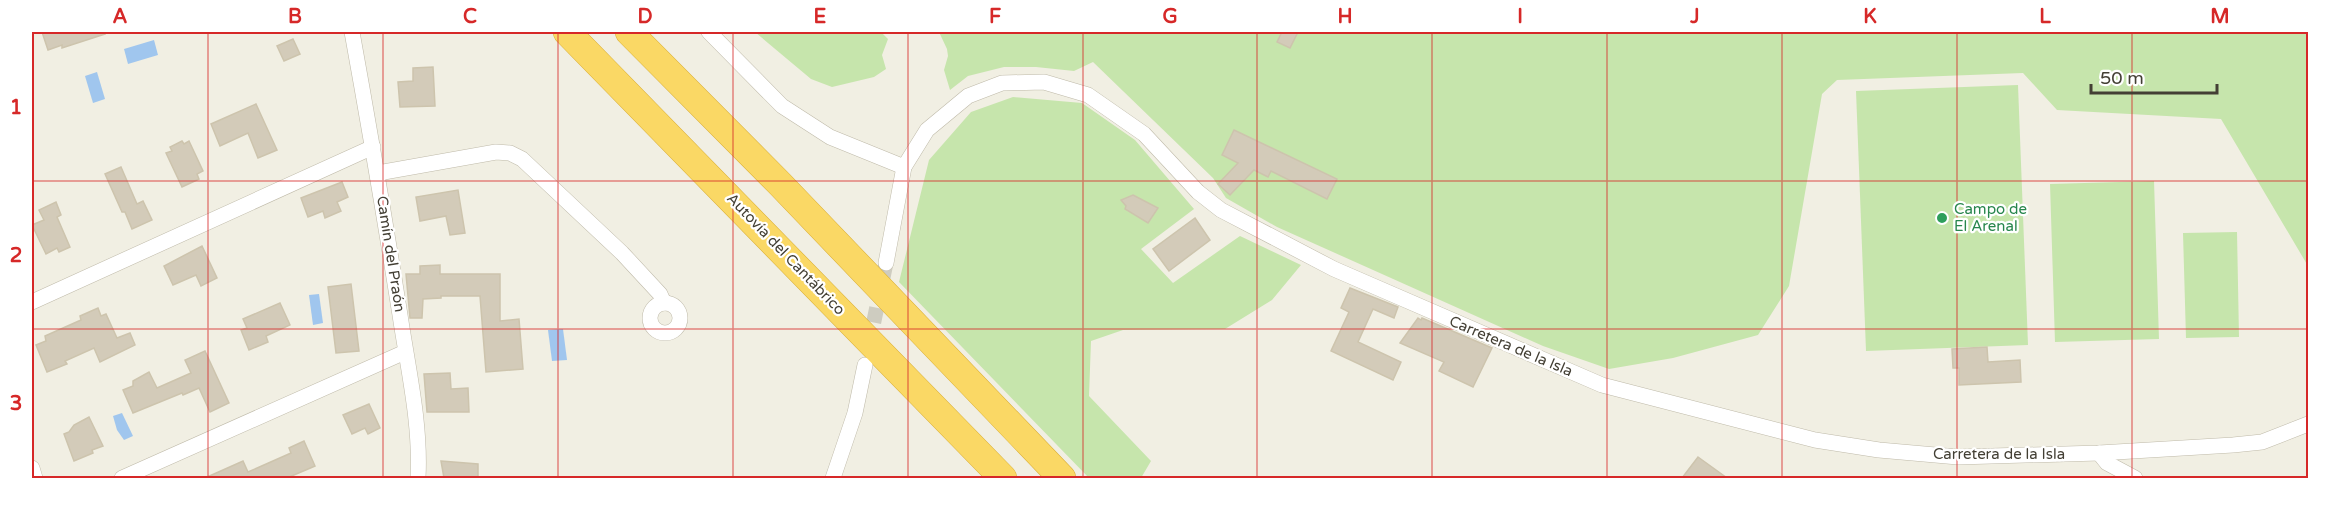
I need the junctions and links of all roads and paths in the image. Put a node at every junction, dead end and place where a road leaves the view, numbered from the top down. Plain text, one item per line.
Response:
1 (352, 32) edge
2 (549, 32) edge
3 (567, 32) edge
4 (628, 32) edge
5 (709, 32) edge
6 (373, 147) junction
7 (904, 167) junction
8 (378, 173) junction
9 (719, 185) junction
10 (886, 263) tunnel mouth
11 (32, 302) edge
12 (664, 303) dead end
13 (405, 352) junction
14 (865, 365) dead end
15 (2308, 424) edge
16 (2099, 453) junction
17 (32, 468) edge
18 (35, 478) edge
19 (122, 478) edge
20 (418, 478) edge
21 (833, 478) edge
22 (1003, 478) edge
23 (1062, 478) edge
24 (2135, 478) edge

1 - 6 street, Camín del Praón
2 - 9 highway
3 - 9 highway, Autovía del Cantábrico
4 - 23 highway
5 - 7 street
6 - 8 street, Camín del Praón
6 - 11 street
7 - 10 street, Carretera de la Isla
7 - 16 street, Carretera de la Isla
8 - 12 street
8 - 13 street, Camín del Praón
9 - 22 highway, Autovía del Cantábrico
13 - 19 street
13 - 20 street, Camín del Praón
14 - 21 street
15 - 16 street, Carretera de la Isla
16 - 24 street
17 - 18 street

